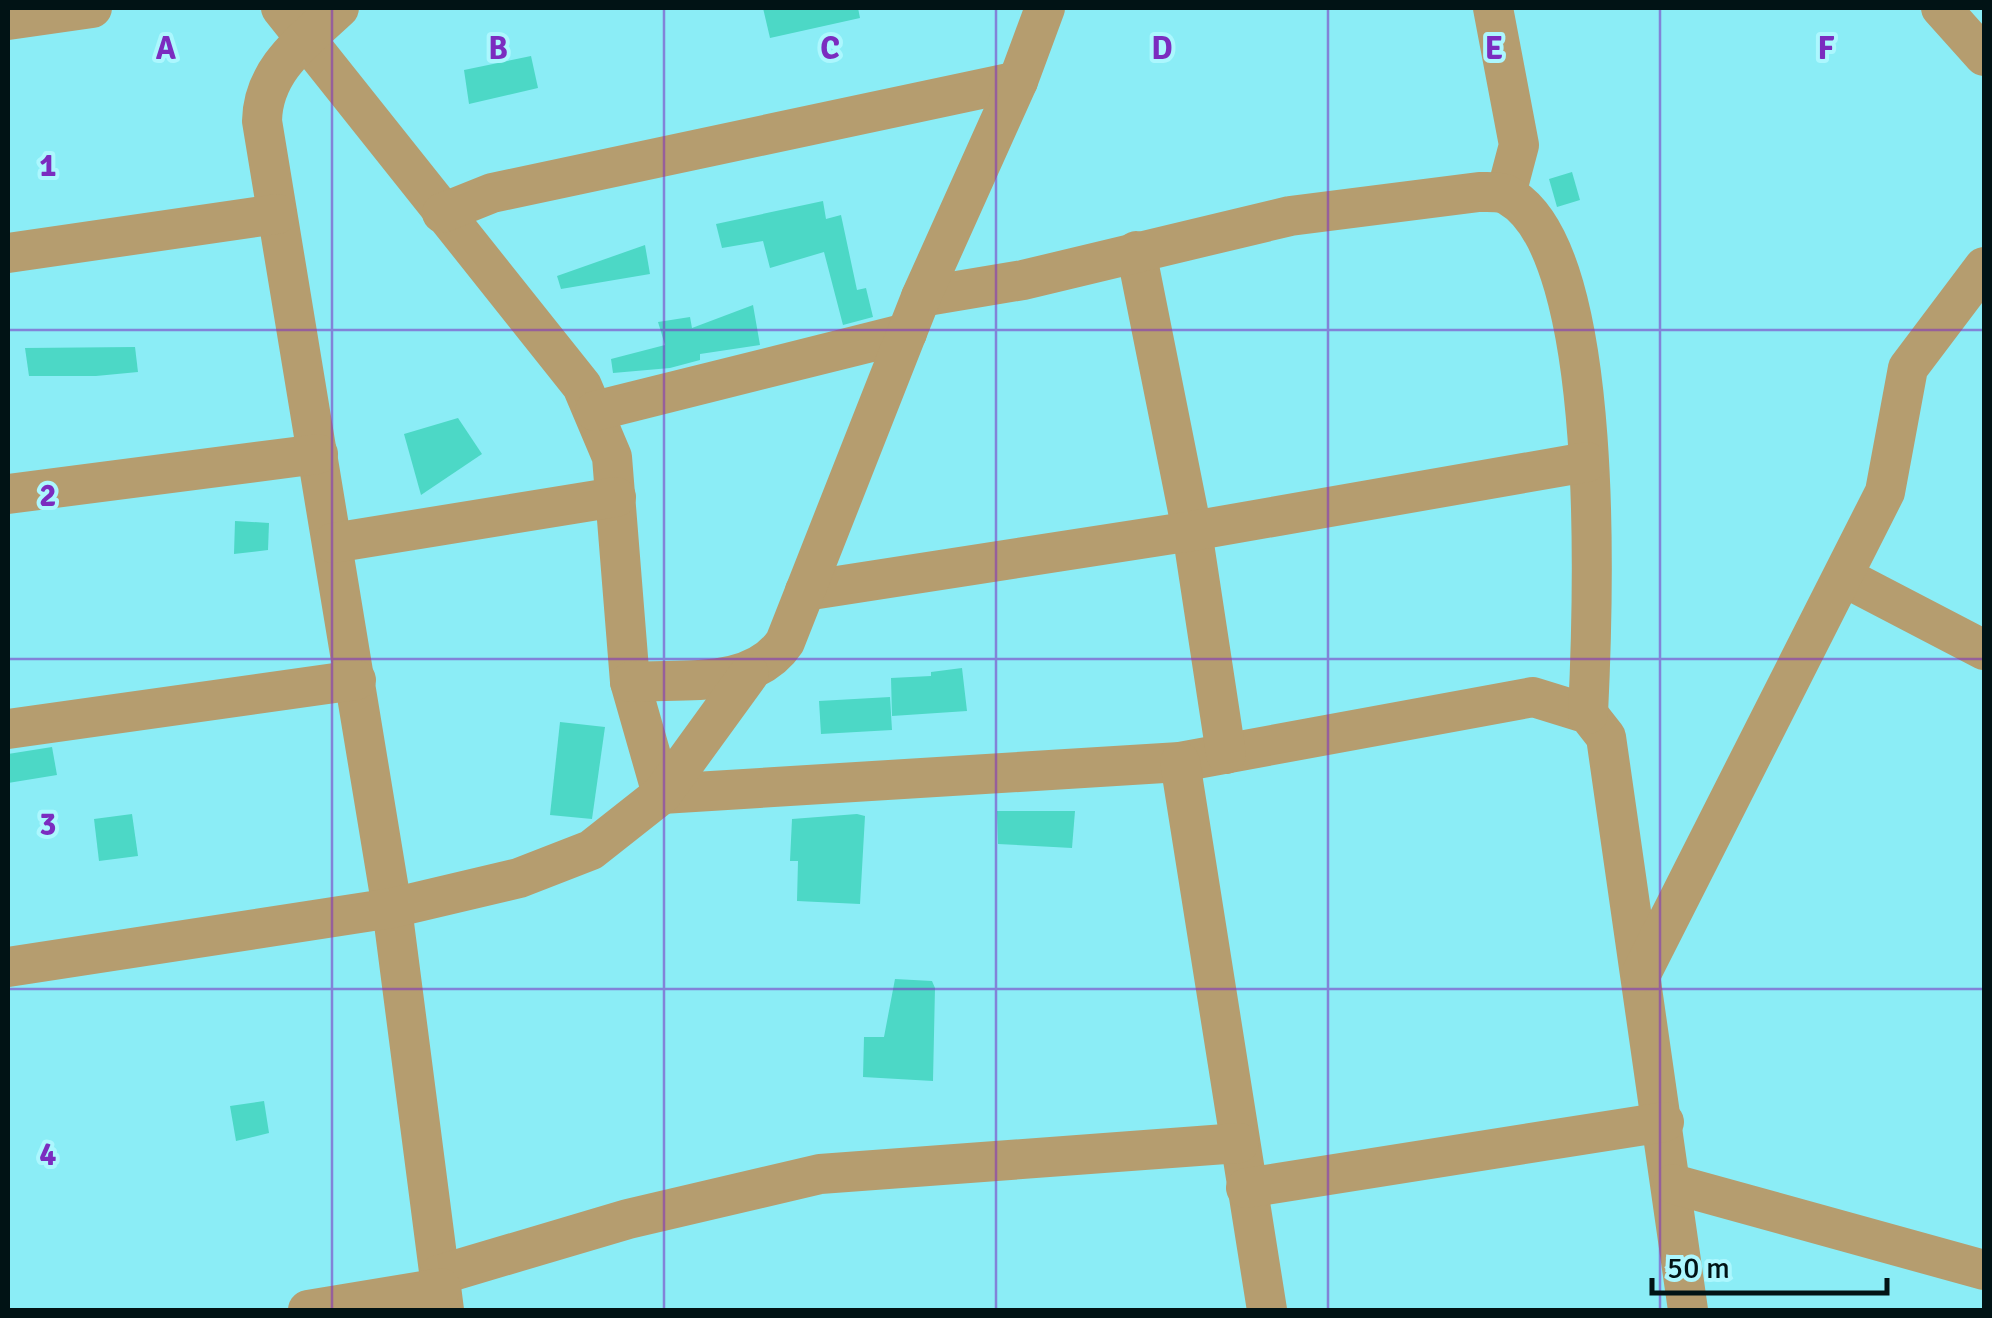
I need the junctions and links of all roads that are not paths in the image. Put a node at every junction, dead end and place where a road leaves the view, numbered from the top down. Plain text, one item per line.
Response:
1 (92, 8) edge
2 (281, 8) edge
3 (339, 8) edge
4 (1067, 8) edge
5 (1493, 8) edge
6 (1941, 8) edge
7 (8, 20) edge
8 (1040, 22) edge
9 (306, 40) junction
10 (1984, 56) edge
11 (1018, 81) junction
12 (1506, 194) junction
13 (442, 213) junction
14 (277, 214) junction
15 (1136, 252) junction
16 (8, 253) edge
17 (1984, 266) edge
18 (914, 315) junction
19 (594, 410) junction
20 (318, 454) junction
21 (1587, 462) junction
22 (8, 494) edge
23 (616, 497) junction
24 (1192, 531) junction
25 (333, 542) junction
26 (1844, 577) junction
27 (805, 591) junction
28 (1984, 650) edge
29 (749, 674) junction
30 (356, 680) junction
31 (630, 682) junction
32 (1588, 714) junction
33 (8, 729) edge
34 (1226, 754) junction
35 (1180, 762) junction
36 (662, 794) junction
37 (392, 908) junction
38 (8, 967) edge
39 (1642, 972) junction
40 (1664, 1122) junction
41 (1239, 1142) junction
42 (1673, 1184) junction
43 (1246, 1188) junction
44 (1984, 1270) edge
45 (442, 1291) edge
46 (308, 1310) edge
47 (1267, 1310) edge
48 (1688, 1310) edge

1 - 7 street
2 - 9 street
3 - 9 street
4 - 8 street
5 - 12 street
6 - 10 street
8 - 11 street
9 - 13 street
9 - 14 street
11 - 13 street
11 - 18 street
12 - 15 street
12 - 21 street
13 - 19 street
14 - 16 street
14 - 20 street
15 - 18 street
15 - 24 street
17 - 26 street
18 - 19 street
18 - 27 street
19 - 23 street
20 - 22 street
20 - 25 street
21 - 24 street
21 - 32 street
23 - 25 street
23 - 31 street
24 - 27 street
24 - 34 street
25 - 30 street
26 - 28 street
26 - 39 street
27 - 29 street
29 - 31 street
29 - 36 street
30 - 33 street
30 - 37 street
31 - 36 street
32 - 34 street
32 - 39 street
34 - 35 street
35 - 36 street
35 - 41 street
36 - 37 street
37 - 38 street
37 - 45 street
39 - 40 street
40 - 42 street
40 - 43 street
41 - 43 street
41 - 45 street
42 - 44 street
42 - 48 street
43 - 47 street
45 - 46 street

